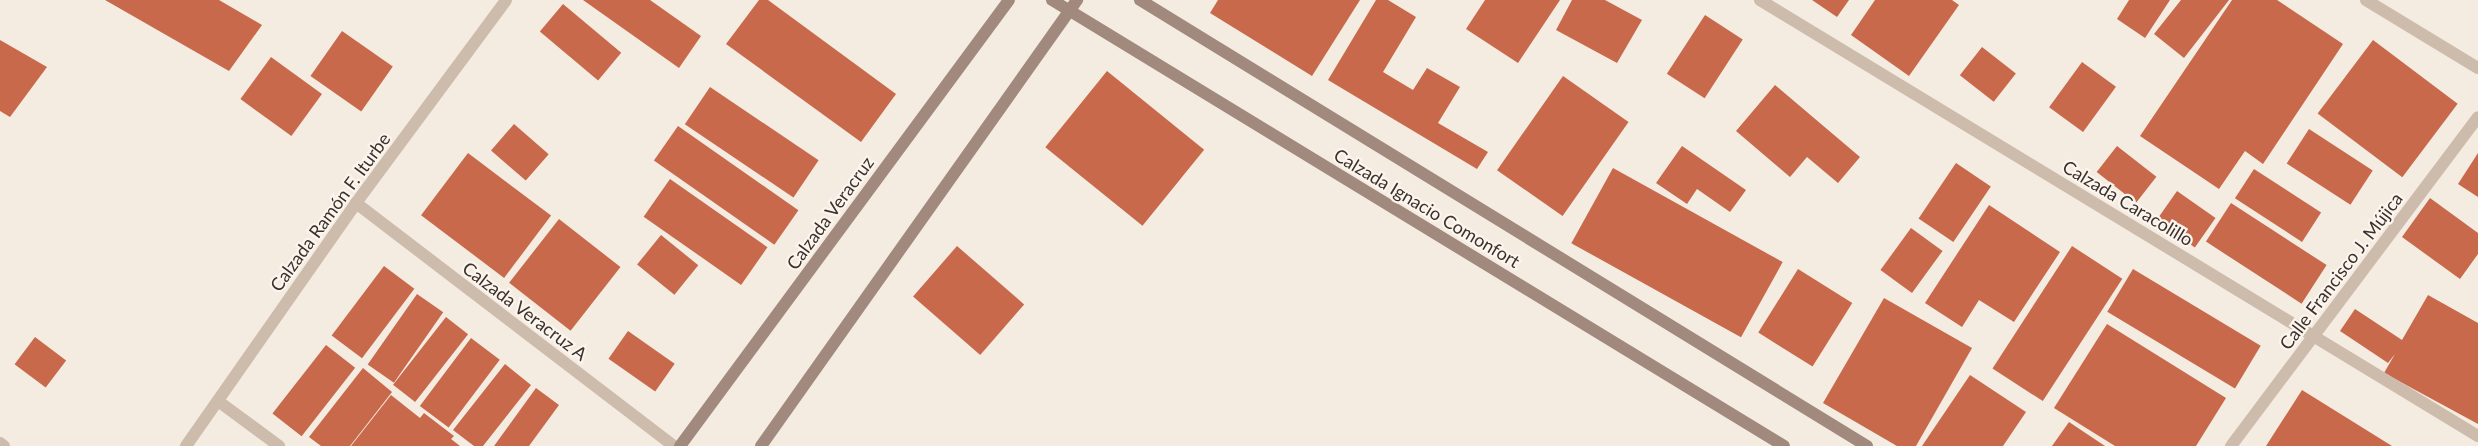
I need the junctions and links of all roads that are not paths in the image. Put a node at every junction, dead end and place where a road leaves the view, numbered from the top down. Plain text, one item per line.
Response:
1 (506, 0) edge
2 (1008, 0) edge
3 (1052, 0) edge
4 (1077, 0) edge
5 (1140, 0) edge
6 (1760, 0) edge
7 (2366, 0) edge
8 (1070, 11) junction
9 (2478, 68) edge
10 (2478, 117) edge
11 (356, 203) junction
12 (2313, 336) junction
13 (218, 401) junction
14 (2478, 436) edge
15 (0, 443) edge
16 (4, 446) edge
17 (186, 446) edge
18 (279, 446) edge
19 (674, 446) edge
20 (680, 446) edge
21 (761, 446) edge
22 (1784, 446) edge
23 (1867, 446) edge
24 (2232, 446) edge

1 - 11 street, Calzada Ramón F. Iturbe
2 - 20 main road, Calzada Veracruz
3 - 8 main road, Calzada Ignacio Comonfort
4 - 8 main road
5 - 23 main road, Calzada Ignacio Comonfort
6 - 12 street, Calzada Caracolillo
7 - 9 street
8 - 21 main road
8 - 22 main road, Calzada Ignacio Comonfort
10 - 12 street, Calle Francisco J. Mújica
11 - 13 street, Calzada Ramón F. Iturbe
11 - 19 street, Calzada Veracruz A
12 - 14 street, Calzada Caracolillo
12 - 24 street, Calle Francisco J. Mújica
13 - 17 street, Calzada Ramón F. Iturbe
13 - 18 street
15 - 16 street

